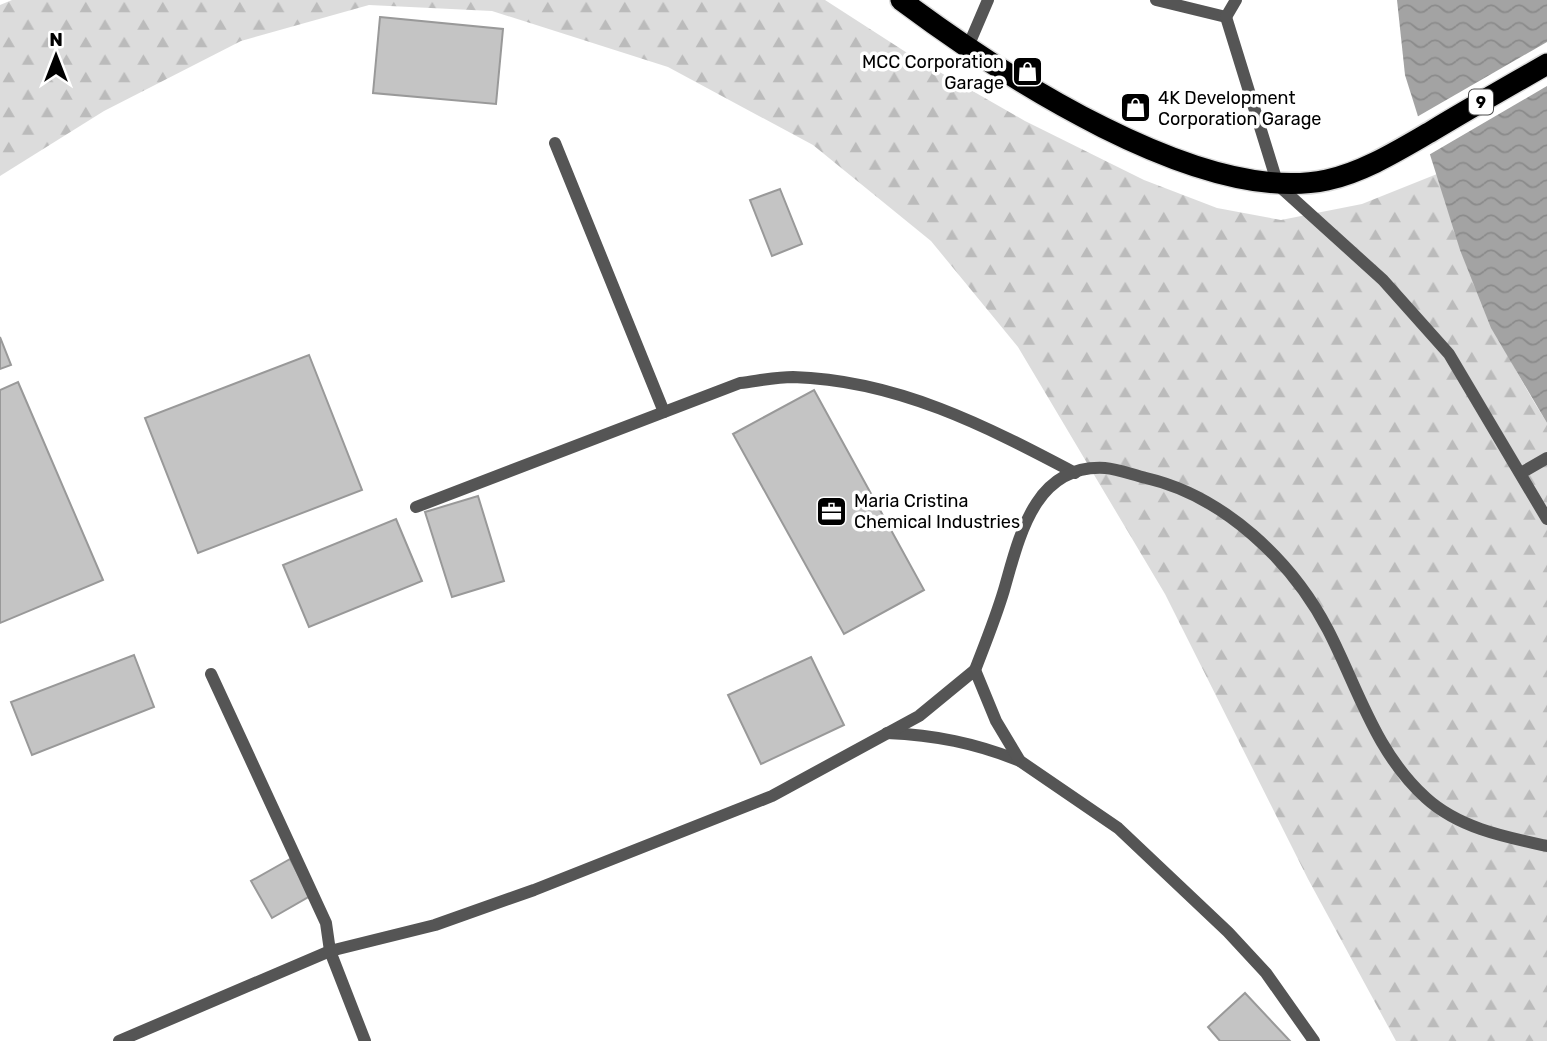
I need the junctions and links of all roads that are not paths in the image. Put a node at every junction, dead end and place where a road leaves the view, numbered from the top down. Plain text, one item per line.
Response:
1 (901, 0) edge
2 (988, 0) edge
3 (1156, 0) edge
4 (1236, 0) edge
5 (1226, 17) junction
6 (967, 49) junction
7 (1547, 64) edge
8 (555, 144) dead end
9 (1278, 185) junction
10 (664, 412) junction
11 (1547, 458) edge
12 (1075, 473) junction
13 (1521, 474) junction
14 (416, 507) dead end
15 (1547, 519) edge
16 (975, 670) junction
17 (211, 674) dead end
18 (887, 733) junction
19 (1020, 761) junction
20 (1547, 846) edge
21 (330, 951) junction
22 (119, 1041) edge
23 (365, 1041) edge
24 (1314, 1041) edge

1 - 6 highway, 9
2 - 6 lane
3 - 5 lane
4 - 5 lane
5 - 9 lane
6 - 9 highway, 9
7 - 9 highway, 9
8 - 10 lane
9 - 13 lane
10 - 12 lane
10 - 14 lane
11 - 13 lane
12 - 16 lane
12 - 20 lane
13 - 15 lane
16 - 18 lane
16 - 19 lane
17 - 21 lane
18 - 19 lane
18 - 21 lane
19 - 24 lane
21 - 22 lane
21 - 23 lane

